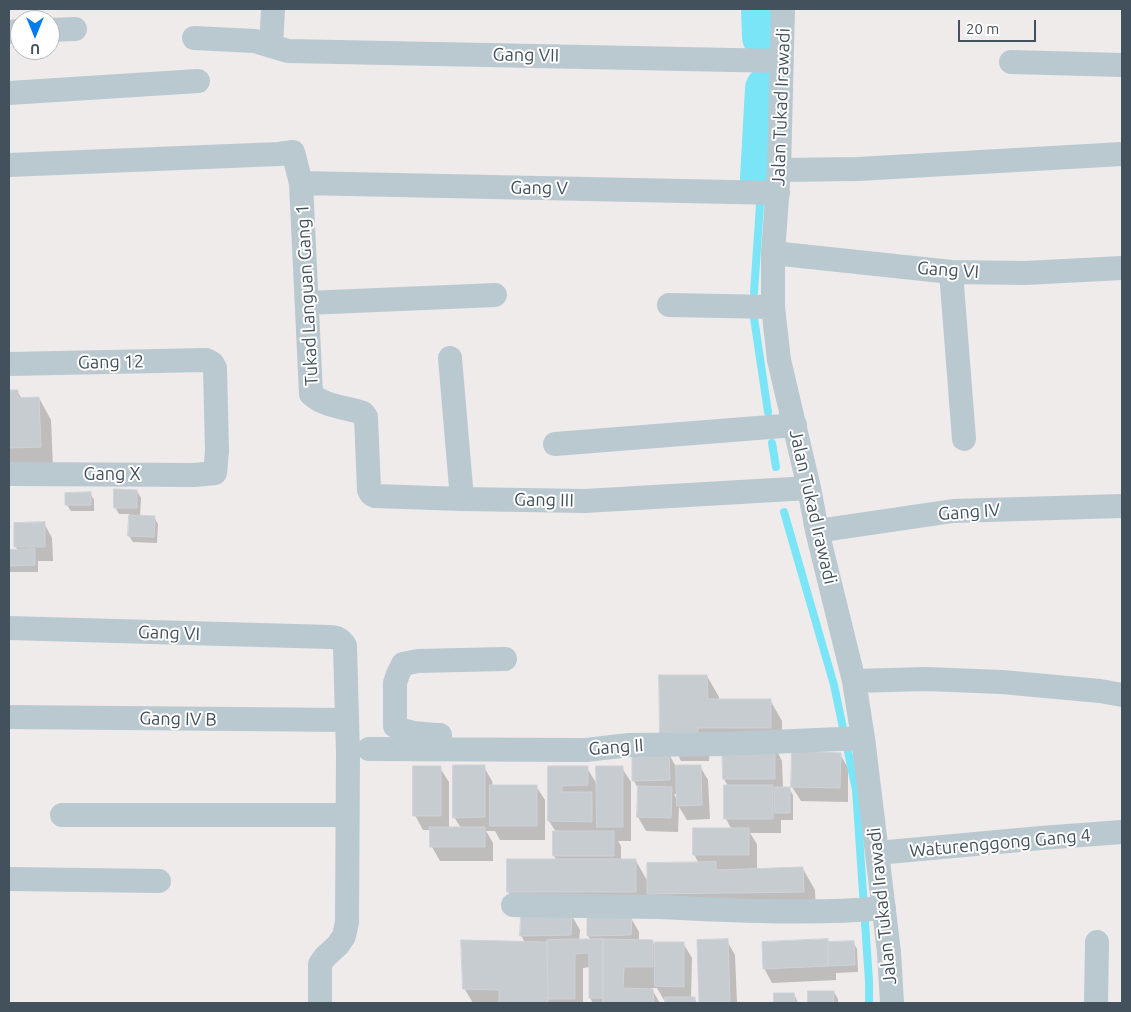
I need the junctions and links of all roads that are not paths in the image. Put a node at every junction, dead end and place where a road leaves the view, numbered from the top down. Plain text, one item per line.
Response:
1 (273, 9) edge
2 (784, 9) edge
3 (60, 30) edge
4 (75, 30) dead end
5 (194, 38) dead end
6 (271, 46) junction
7 (774, 60) junction
8 (1010, 62) dead end
9 (1122, 65) edge
10 (198, 81) dead end
11 (9, 93) edge
12 (1122, 154) edge
13 (9, 165) edge
14 (779, 182) junction
15 (301, 183) junction
16 (774, 253) junction
17 (1122, 268) edge
18 (951, 272) junction
19 (495, 296) dead end
20 (307, 303) junction
21 (670, 305) dead end
22 (773, 308) junction
23 (450, 358) dead end
24 (9, 364) edge
25 (353, 410) joint
26 (795, 425) junction
27 (964, 439) dead end
28 (555, 444) dead end
29 (216, 473) joint
30 (9, 474) edge
31 (809, 488) junction
32 (462, 499) junction
33 (1122, 506) edge
34 (817, 531) junction
35 (9, 628) edge
36 (504, 659) dead end
37 (854, 681) junction
38 (1122, 695) edge
39 (9, 717) edge
40 (347, 720) junction
41 (855, 738) junction
42 (629, 745) junction
43 (369, 749) dead end
44 (62, 815) dead end
45 (347, 815) junction
46 (1122, 832) edge
47 (877, 853) junction
48 (9, 879) edge
49 (159, 881) dead end
50 (513, 905) dead end
51 (877, 908) junction
52 (1097, 942) dead end
53 (320, 1003) edge
54 (892, 1003) edge
55 (1096, 1003) edge

1 - 6 street
2 - 7 street, Jalan Tukad Irawadi
3 - 4 street
5 - 6 street
6 - 7 street, Gang VII
7 - 14 street, Jalan Tukad Irawadi
8 - 9 street
10 - 11 street
12 - 14 street, Gang V
13 - 15 street, Tukad Languan Gang 1
14 - 15 street, Gang V
14 - 16 street, Jalan Tukad Irawadi
15 - 20 street, Tukad Languan Gang 1
16 - 18 street, Gang VI
16 - 22 street, Jalan Tukad Irawadi
17 - 18 street, Gang VI
18 - 27 street
19 - 20 street
20 - 25 street, Tukad Languan Gang 1
21 - 22 street
22 - 26 street, Jalan Tukad Irawadi
23 - 32 street
24 - 29 street, Gang 12
25 - 32 street, Gang III
26 - 28 street
26 - 31 street, Jalan Tukad Irawadi
29 - 30 street, Gang X
31 - 32 street, Gang III
31 - 34 street, Jalan Tukad Irawadi
33 - 34 street, Gang IV
34 - 37 street, Jalan Tukad Irawadi
35 - 40 street, Gang VI
36 - 42 street
37 - 38 street
37 - 41 street, Jalan Tukad Irawadi
39 - 40 street, Gang IV B
40 - 45 street
41 - 42 street, Gang II
41 - 47 street, Jalan Tukad Irawadi
42 - 43 street, Gang II
44 - 45 street
45 - 53 street
46 - 47 street, Waturenggong Gang 4
47 - 51 street, Jalan Tukad Irawadi
48 - 49 street
50 - 51 street
51 - 54 street, Jalan Tukad Irawadi
52 - 55 street

